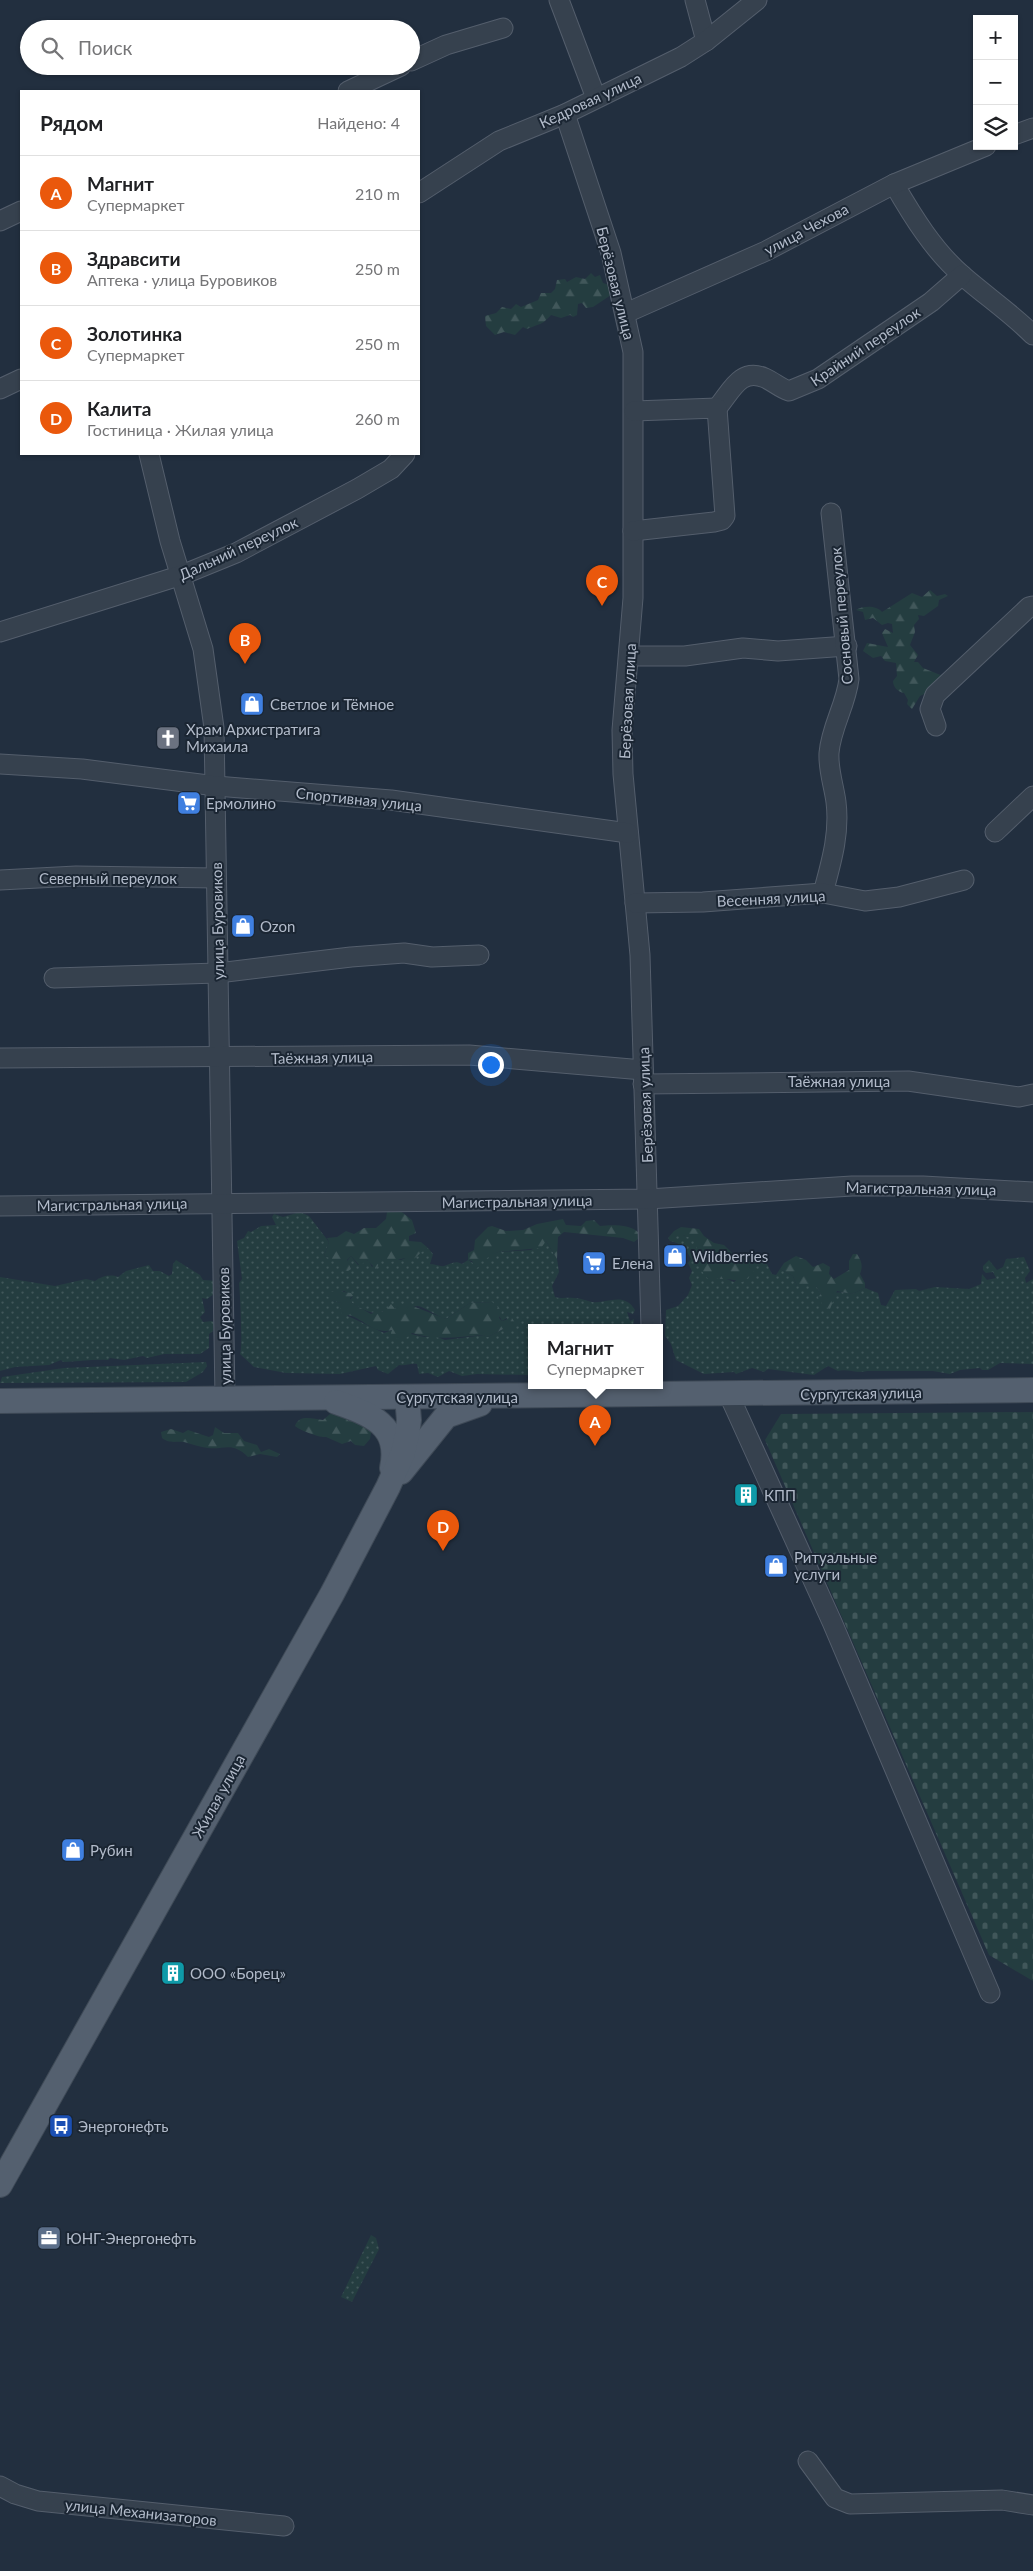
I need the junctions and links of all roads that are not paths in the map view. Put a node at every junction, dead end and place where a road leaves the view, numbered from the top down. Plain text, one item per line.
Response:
1 (559, 0) edge
2 (695, 0) edge
3 (757, 0) edge
4 (503, 28) dead end
5 (706, 41) junction
6 (420, 57) edge
7 (382, 75) edge
8 (350, 90) edge
9 (596, 98) junction
10 (565, 114) junction
11 (1033, 128) edge
12 (1018, 134) edge
13 (976, 150) edge
14 (894, 184) junction
15 (420, 192) edge
16 (20, 211) edge
17 (0, 221) edge
18 (962, 275) junction
19 (626, 312) junction
20 (1033, 334) edge
21 (20, 379) edge
22 (0, 389) edge
23 (717, 408) junction
24 (634, 411) junction
25 (149, 455) edge
26 (404, 455) edge
27 (831, 513) dead end
28 (633, 531) junction
29 (182, 575) junction
30 (1033, 606) edge
31 (0, 632) edge
32 (847, 646) junction
33 (630, 656) junction
34 (936, 726) dead end
35 (0, 764) edge
36 (216, 786) junction
37 (1033, 796) edge
38 (995, 832) dead end
39 (628, 833) junction
40 (216, 878) junction
41 (0, 880) edge
42 (964, 880) dead end
43 (823, 893) junction
44 (635, 903) junction
45 (479, 955) dead end
46 (218, 973) junction
47 (54, 978) dead end
48 (0, 1058) edge
49 (220, 1058) junction
50 (643, 1077) junction
51 (1033, 1094) edge
52 (1033, 1192) edge
53 (648, 1199) junction
54 (222, 1205) junction
55 (0, 1206) edge
56 (651, 1324) edge
57 (651, 1390) edge
58 (1033, 1390) edge
59 (729, 1395) junction
60 (225, 1397) junction
61 (321, 1397) junction
62 (407, 1397) junction
63 (505, 1397) junction
64 (0, 1401) edge
65 (388, 1487) junction
66 (990, 1994) dead end
67 (0, 2186) edge
68 (808, 2461) dead end
69 (0, 2486) edge
70 (1033, 2505) edge
71 (284, 2526) dead end

1 - 9 street
2 - 5 street
3 - 5 street, Кедровая улица
4 - 6 street
5 - 9 street, Кедровая улица
7 - 8 street
9 - 10 street, Кедровая улица
10 - 15 street, Кедровая улица
10 - 19 street, Берёзовая улица
11 - 12 street
13 - 14 street, улица Чехова
14 - 18 street
14 - 19 street, улица Чехова
16 - 17 street
18 - 20 street
18 - 23 street, Крайний переулок
19 - 24 street, Берёзовая улица
21 - 22 street
23 - 24 street
23 - 28 street
24 - 28 street, Берёзовая улица
25 - 29 street, улица Буровиков
26 - 29 street, Дальний переулок
27 - 32 street, Сосновый переулок
28 - 33 street, Берёзовая улица
29 - 31 street, Дальний переулок
29 - 36 street, улица Буровиков
30 - 34 street
32 - 33 street
32 - 43 street, Сосновый переулок
33 - 39 street, Берёзовая улица
35 - 36 street, Спортивная улица
36 - 39 street, Спортивная улица
36 - 40 street, улица Буровиков
37 - 38 street
39 - 44 street, Берёзовая улица
40 - 41 street, Северный переулок
40 - 46 street, улица Буровиков
42 - 43 street, Весенняя улица
43 - 44 street, Весенняя улица
44 - 50 street, Берёзовая улица
45 - 46 street
46 - 47 street
46 - 49 street, улица Буровиков
48 - 49 street, Таёжная улица
49 - 50 street, Таёжная улица
49 - 54 street, улица Буровиков
50 - 51 street, Таёжная улица
50 - 53 street, Берёзовая улица
52 - 53 street, Магистральная улица
53 - 54 street, Магистральная улица
53 - 56 street, Берёзовая улица
54 - 55 street, Магистральная улица
54 - 60 street, улица Буровиков
57 - 59 main road, Сургутская улица
57 - 63 main road, Сургутская улица
58 - 59 main road, Сургутская улица
59 - 66 street
60 - 61 main road, Сургутская улица
60 - 64 main road, Сургутская улица
61 - 62 main road, Сургутская улица
61 - 65 main road
62 - 63 main road, Сургутская улица
62 - 65 main road, Жилая улица
63 - 65 main road
65 - 67 main road, Жилая улица
68 - 70 street
69 - 71 street, улица Механизаторов

